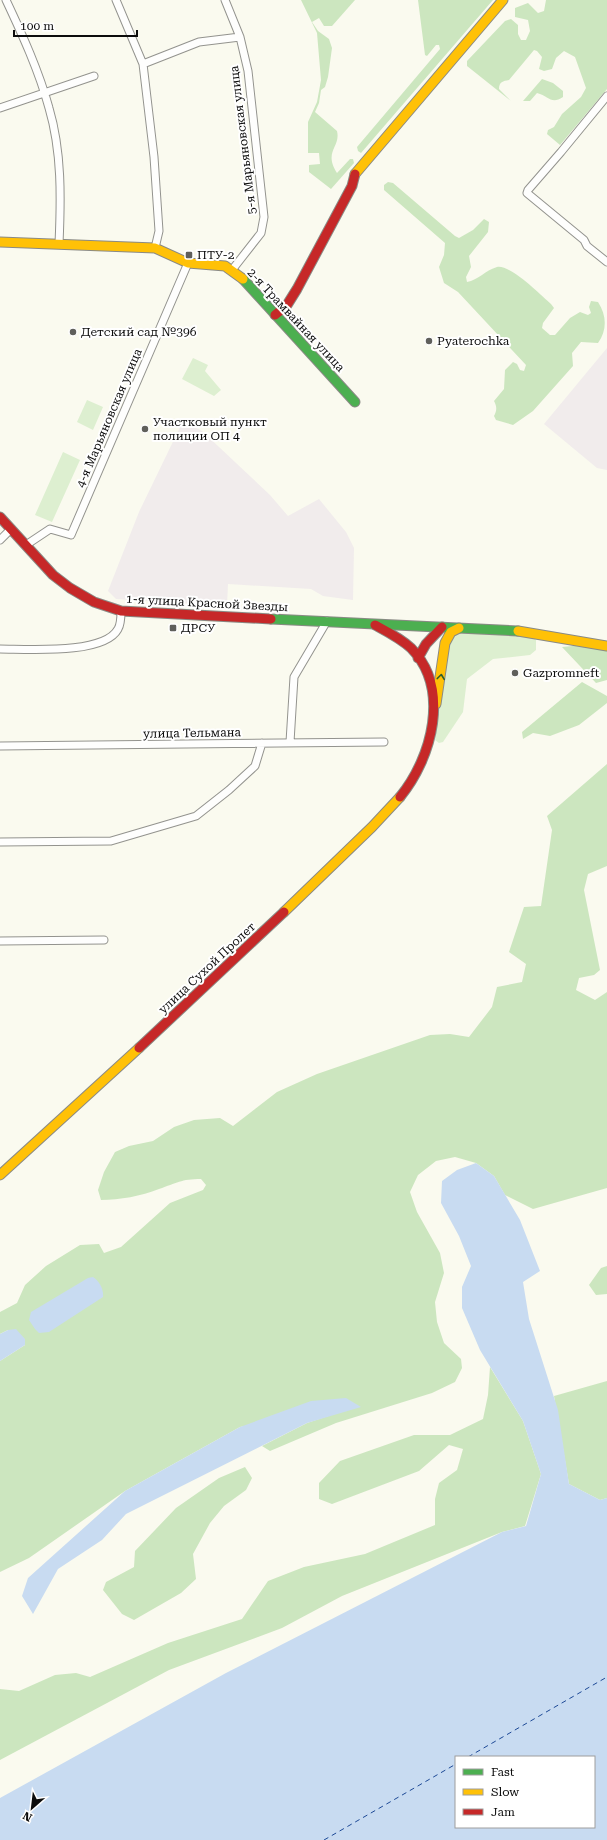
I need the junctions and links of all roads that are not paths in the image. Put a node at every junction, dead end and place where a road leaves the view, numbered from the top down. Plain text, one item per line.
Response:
1 (6, 0) edge
2 (116, 0) edge
3 (225, 0) edge
4 (503, 0) edge
5 (240, 37) junction
6 (143, 64) junction
7 (94, 76) dead end
8 (44, 93) junction
9 (607, 96) edge
10 (0, 108) edge
11 (0, 242) edge
12 (59, 244) junction
13 (155, 248) junction
14 (607, 262) edge
15 (188, 263) junction
16 (232, 270) junction
17 (275, 315) junction
18 (355, 402) dead end
19 (0, 517) edge
20 (11, 529) junction
21 (0, 540) edge
22 (26, 545) junction
23 (121, 611) junction
24 (327, 621) junction
25 (374, 625) junction
26 (442, 626) junction
27 (465, 628) junction
28 (607, 646) edge
29 (0, 649) edge
30 (418, 658) junction
31 (434, 715) junction
32 (290, 742) junction
33 (384, 742) dead end
34 (262, 743) junction
35 (0, 746) edge
36 (0, 842) edge
37 (104, 940) dead end
38 (0, 941) edge
39 (0, 1175) edge

1 - 8 street
2 - 6 street
3 - 5 street, 5-я Марьяновская улица
4 - 17 street
5 - 6 street
5 - 16 street, 5-я Марьяновская улица
6 - 13 street
7 - 8 street
8 - 10 street
8 - 12 street
9 - 14 street
11 - 12 street, 2-я Трамвайная улица
12 - 13 street, 2-я Трамвайная улица
13 - 15 street, 2-я Трамвайная улица
15 - 16 street, 2-я Трамвайная улица
15 - 22 street, 4-я Марьяновская улица
16 - 17 street, 2-я Трамвайная улица
17 - 18 street, 2-я Трамвайная улица
19 - 20 street, 1-я улица Красной Звезды
20 - 21 street
20 - 22 street, 1-я улица Красной Звезды
22 - 23 street, 1-я улица Красной Звезды
23 - 24 street, 1-я улица Красной Звезды
23 - 29 street
24 - 25 street, 1-я улица Красной Звезды
24 - 32 street
25 - 26 street
25 - 30 street
26 - 27 street
26 - 30 street
27 - 28 street
31 -> 27 street, улица Сухой Пролет
30 - 31 street
31 - 39 street, улица Сухой Пролет
32 - 33 street, улица Тельмана
32 - 34 street, улица Тельмана
34 - 35 street, улица Тельмана
34 - 36 street
37 - 38 street

